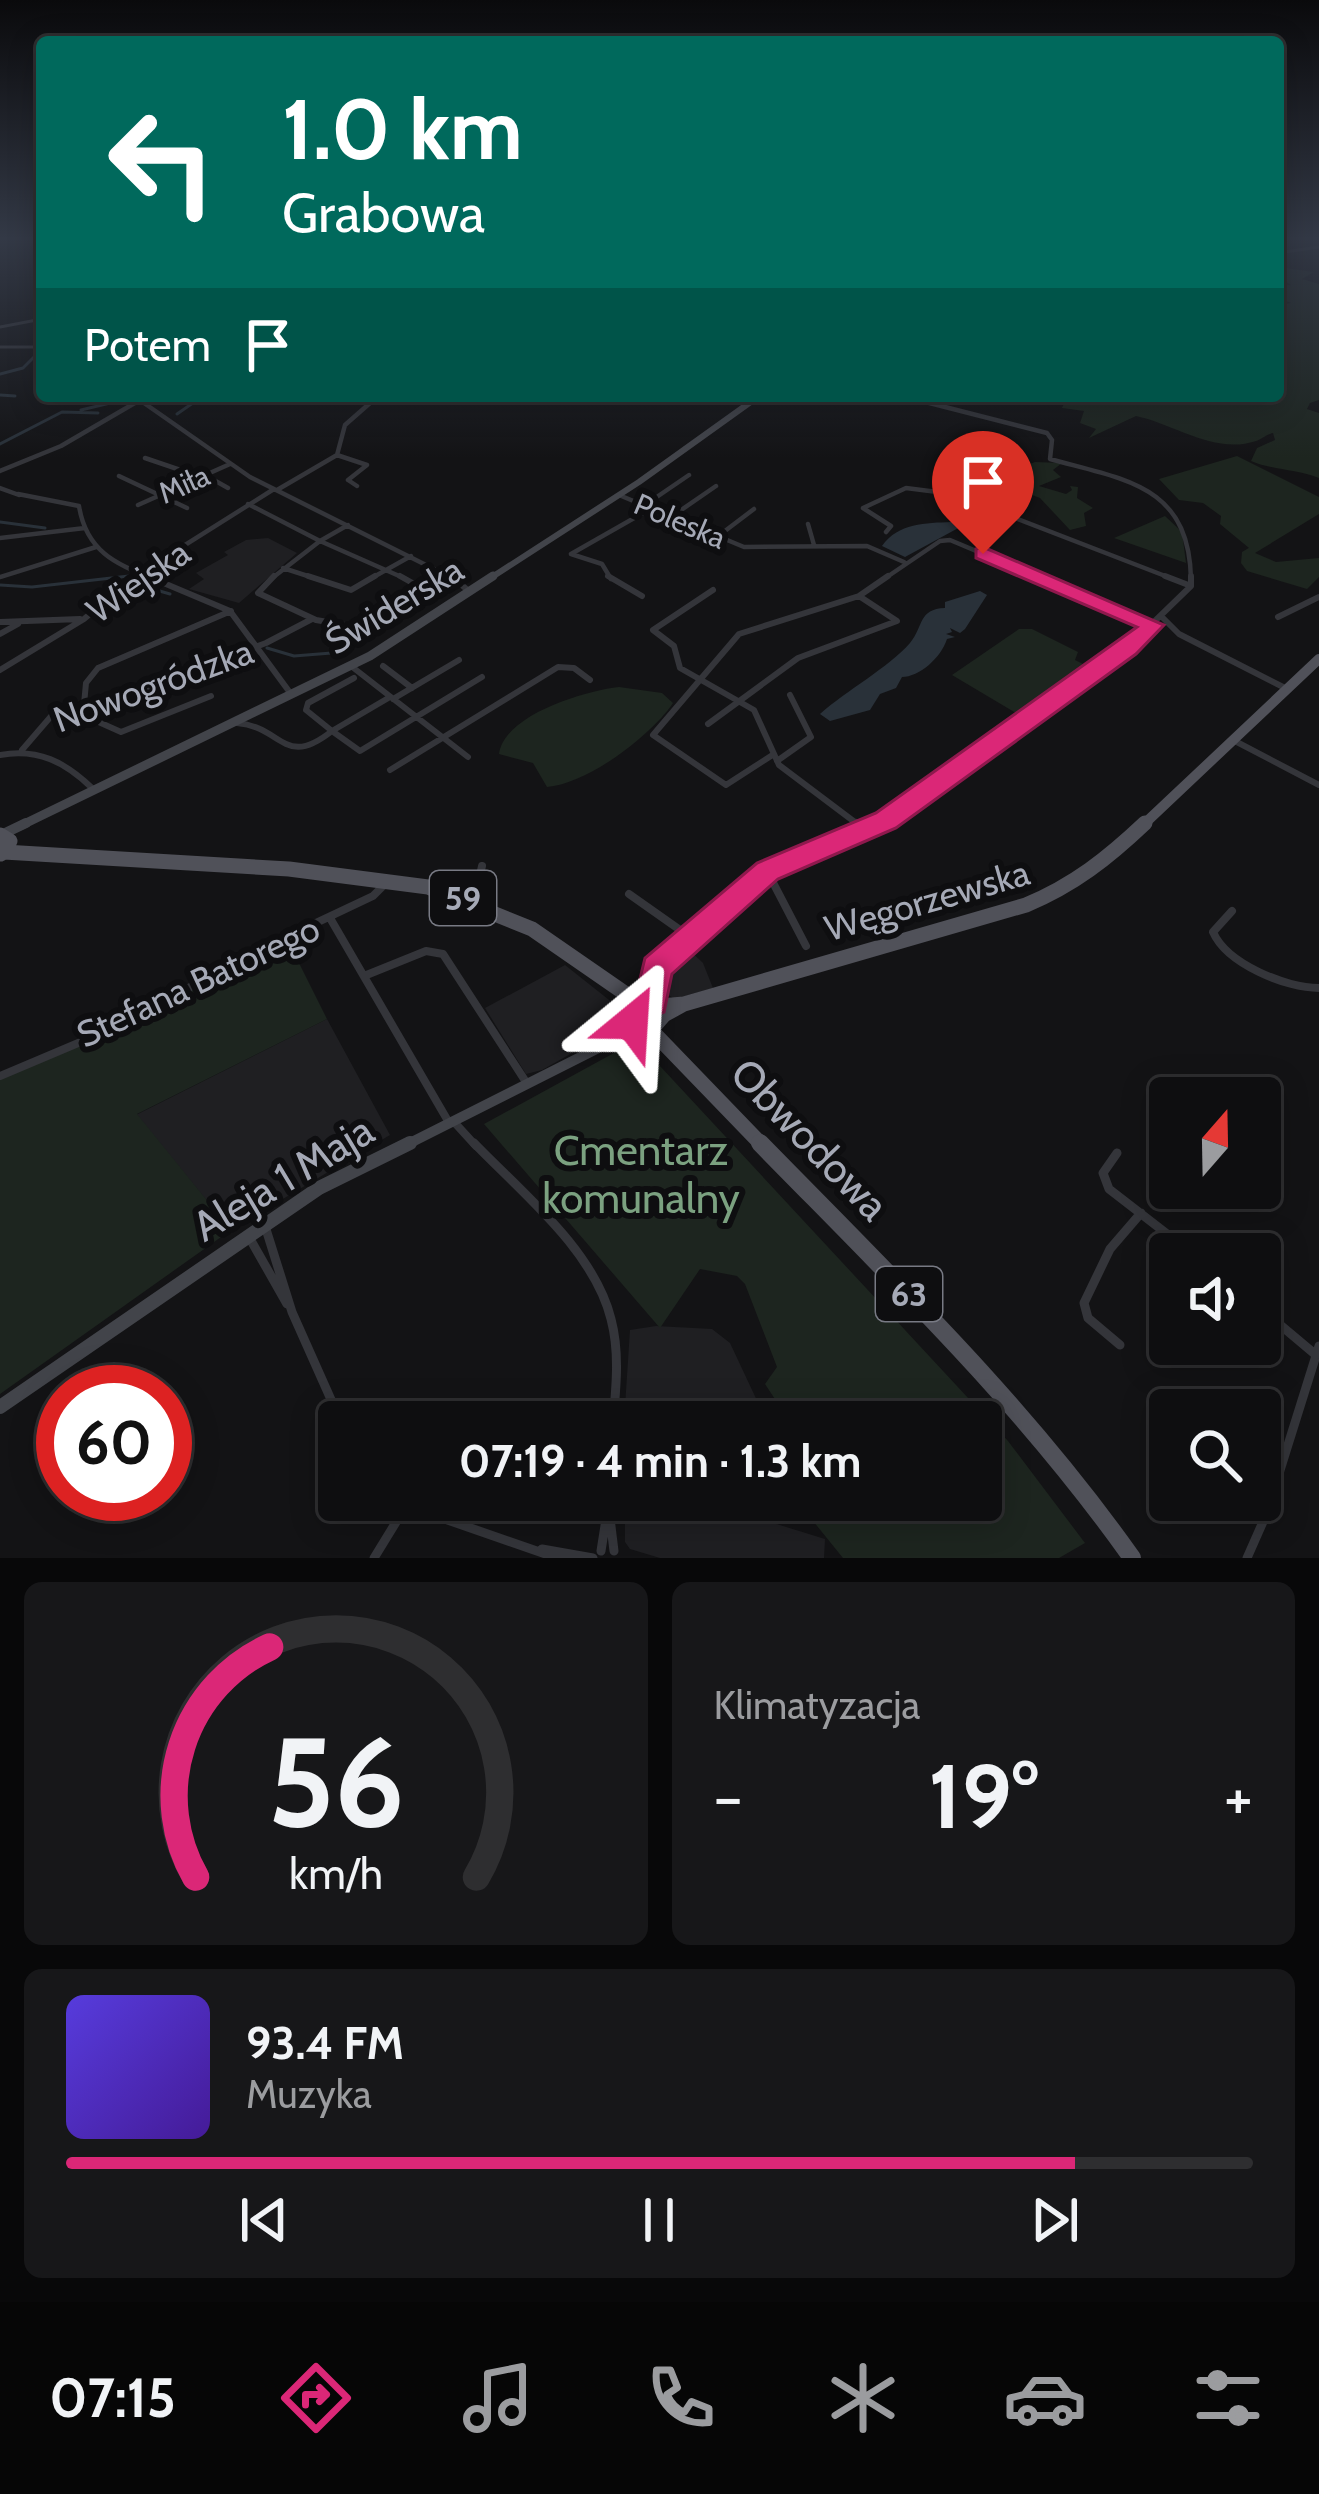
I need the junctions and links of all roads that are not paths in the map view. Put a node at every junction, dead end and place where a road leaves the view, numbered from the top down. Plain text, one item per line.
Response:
1 (36, 321) edge
2 (0, 327) edge
3 (0, 347) edge
4 (36, 347) edge
5 (130, 402) edge
6 (143, 402) edge
7 (371, 402) edge
8 (751, 402) edge
9 (926, 402) edge
10 (337, 455) junction
11 (145, 458) dead end
12 (230, 464) junction
13 (0, 471) edge
14 (689, 475) dead end
15 (119, 476) dead end
16 (203, 476) junction
17 (357, 486) dead end
18 (716, 486) dead end
19 (0, 488) edge
20 (228, 488) dead end
21 (276, 489) junction
22 (163, 494) junction
23 (620, 495) junction
24 (138, 505) dead end
25 (248, 505) junction
26 (648, 507) junction
27 (187, 508) dead end
28 (754, 509) dead end
29 (671, 517) junction
30 (808, 524) dead end
31 (348, 525) junction
32 (1187, 527) junction
33 (86, 529) junction
34 (1175, 529) dead end
35 (886, 532) dead end
36 (717, 537) junction
37 (0, 538) edge
38 (319, 541) junction
39 (814, 545) junction
40 (96, 547) junction
41 (411, 556) junction
42 (904, 562) junction
43 (283, 568) junction
44 (386, 569) junction
45 (138, 574) junction
46 (0, 577) edge
47 (1191, 586) junction
48 (712, 590) dead end
49 (470, 592) junction
50 (642, 596) dead end
51 (859, 596) junction
52 (1319, 597) edge
53 (231, 611) junction
54 (1162, 617) junction
55 (1278, 617) dead end
56 (84, 619) junction
57 (315, 620) junction
58 (0, 622) edge
59 (19, 622) junction
60 (1153, 625) junction
61 (0, 634) edge
62 (256, 647) junction
63 (1319, 658) edge
64 (459, 660) dead end
65 (351, 666) junction
66 (383, 666) dead end
67 (0, 670) edge
68 (482, 677) dead end
69 (354, 678) dead end
70 (699, 679) junction
71 (590, 680) dead end
72 (412, 688) junction
73 (1287, 689) junction
74 (291, 694) junction
75 (790, 695) dead end
76 (211, 696) dead end
77 (391, 698) junction
78 (740, 701) junction
79 (84, 706) junction
80 (416, 717) junction
81 (234, 721) junction
82 (708, 724) dead end
83 (332, 731) junction
84 (442, 737) junction
85 (1233, 740) junction
86 (22, 751) junction
87 (0, 754) edge
88 (468, 757) dead end
89 (775, 758) junction
90 (390, 770) dead end
91 (1319, 785) edge
92 (92, 788) junction
93 (867, 831) junction
94 (4, 843) edge
95 (482, 866) dead end
96 (767, 871) junction
97 (389, 879) junction
98 (628, 894) dead end
99 (474, 902) junction
100 (1232, 911) dead end
101 (330, 918) junction
102 (690, 937) junction
103 (806, 946) dead end
104 (364, 976) junction
105 (1319, 988) edge
106 (648, 1016) junction
107 (0, 1076) edge
108 (526, 1082) junction
109 (450, 1120) junction
110 (1117, 1153) dead end
111 (1141, 1213) junction
112 (264, 1223) junction
113 (1166, 1233) edge
114 (247, 1234) junction
115 (292, 1312) junction
116 (1281, 1323) edge
117 (1120, 1345) dead end
118 (1318, 1350) edge
119 (332, 1401) edge
120 (615, 1401) edge
121 (0, 1407) edge
122 (396, 1521) edge
123 (450, 1521) edge
124 (607, 1521) edge
125 (533, 1548) junction
126 (604, 1555) edge
127 (374, 1558) edge
128 (557, 1558) edge
129 (1132, 1558) edge
130 (1247, 1558) edge

1 - 2 street
3 - 4 street
5 - 13 street
6 - 12 street
7 - 10 street
8 - 23 street, Świderska
9 - 32 street
10 - 17 street
10 - 21 street, Wiejska
11 - 16 street
12 - 16 street, Miła
12 - 21 street
14 - 26 street
15 - 22 street
16 - 20 street
16 - 22 street, Miła
18 - 29 street
19 - 33 street
21 - 25 street, Wiejska
21 - 31 street
22 - 24 street, Miła
22 - 27 street
23 - 26 street, Poleska
23 - 49 street, Świderska
25 - 38 street
25 - 45 street, Wiejska
26 - 29 street, Poleska
26 - 50 street
28 - 36 street
29 - 36 street, Poleska
30 - 39 street
31 - 38 street
31 - 41 street
32 - 34 street
32 - 47 street
33 - 37 street
33 - 40 street
35 - 47 street
36 - 39 street, Poleska
38 - 43 street
38 - 44 street
39 - 42 street, Poleska
40 - 45 street
40 - 46 street
41 - 44 street
41 - 49 street
42 - 51 street
42 - 60 street
43 - 44 street
43 - 57 street
44 - 57 street
45 - 53 street
45 - 56 street, Wiejska
47 - 54 street
48 - 70 street
49 - 65 street, Świderska
51 - 70 street
51 - 78 street
52 - 55 street
53 - 62 street
53 - 79 street
54 - 60 street
54 - 73 street
56 - 59 street
56 - 67 street, Wiejska
57 - 62 street, Nowogródzka
58 - 59 street
59 - 61 street
60 - 93 street
62 - 74 street
62 - 79 street, Nowogródzka
63 - 73 main road, Węgorzewska
64 - 72 street
65 - 74 street, Świderska
65 - 77 street
66 - 72 street
68 - 80 street
69 - 83 street
70 - 78 street
70 - 89 street
71 - 84 street
72 - 77 street
73 - 85 main road, Węgorzewska
74 - 81 street, Świderska
75 - 89 street
76 - 79 street
77 - 80 street
77 - 83 street
78 - 82 street
78 - 89 street
79 - 86 street, Nowogródzka
80 - 83 street
80 - 84 street
81 - 83 street
81 - 92 street, Świderska
84 - 88 street
84 - 90 street
85 - 91 street
85 - 106 main road, Węgorzewska
86 - 87 street, Nowogródzka
86 - 92 street
89 - 93 street
92 - 94 street, Świderska
93 - 96 street
94 - 97 main road, Obwodowa / 59
95 - 99 street
96 - 102 street
96 - 103 street
97 - 99 main road, Obwodowa / 59
97 - 101 street, Stefana Batorego
98 - 102 street
99 - 106 main road, Obwodowa / 59
100 - 105 street
101 - 104 street
101 - 107 street, Stefana Batorego
102 - 106 street
104 - 108 street
104 - 109 street
106 - 108 street, Aleja 1 Maja
106 - 129 main road, Obwodowa / 63
108 - 109 street, Aleja 1 Maja
109 - 112 street, Aleja 1 Maja
109 - 120 street
110 - 111 street
111 - 113 street
111 - 117 street
112 - 114 street, Aleja 1 Maja
112 - 115 street
114 - 115 street
114 - 121 street, Aleja 1 Maja
115 - 119 street
116 - 118 street
118 - 130 street
122 - 127 street
123 - 125 street
124 - 126 street
125 - 126 street
125 - 128 street

